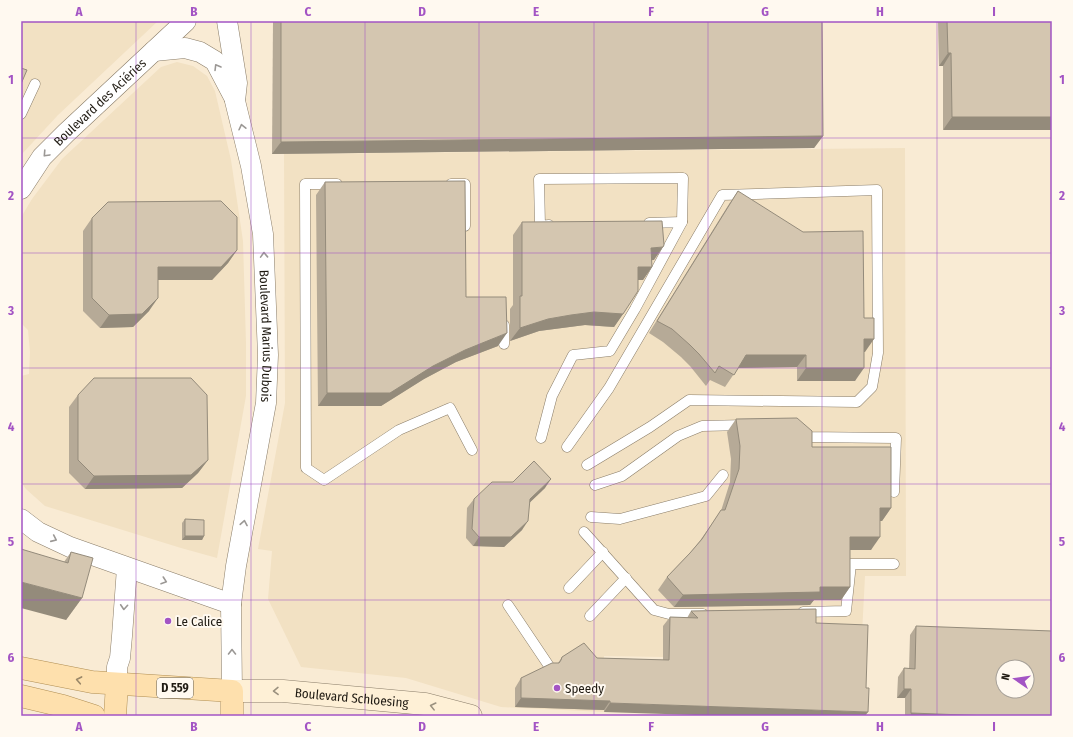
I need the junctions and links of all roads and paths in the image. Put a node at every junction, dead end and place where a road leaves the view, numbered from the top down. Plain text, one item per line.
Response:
1 (186, 21) edge
2 (227, 21) edge
3 (154, 51) junction
4 (35, 84) dead end
5 (236, 101) junction
6 (21, 114) edge
7 (345, 184) edge
8 (441, 184) edge
9 (21, 189) edge
10 (682, 222) junction
11 (643, 223) edge
12 (555, 225) edge
13 (465, 240) edge
14 (504, 317) edge
15 (504, 344) edge
16 (753, 425) edge
17 (795, 428) edge
18 (541, 438) dead end
19 (567, 447) dead end
20 (472, 450) dead end
21 (586, 464) dead end
22 (723, 476) dead end
23 (594, 485) dead end
24 (894, 492) dead end
25 (591, 517) dead end
26 (21, 519) edge
27 (584, 532) dead end
28 (603, 552) junction
29 (894, 564) dead end
30 (127, 568) junction
31 (626, 578) junction
32 (570, 588) dead end
33 (230, 604) junction
34 (508, 605) dead end
35 (792, 612) edge
36 (716, 614) edge
37 (590, 616) dead end
38 (549, 666) edge
39 (21, 668) edge
40 (117, 684) junction
41 (232, 690) junction
42 (21, 696) edge
43 (94, 716) edge
44 (115, 716) edge
45 (232, 716) edge
46 (470, 716) edge

1 - 3 street, Boulevard des Aciéries
2 - 5 street, Boulevard Marius Dubois
5 -> 3 street, Boulevard Marius Dubois
3 -> 9 street, Boulevard des Aciéries
4 - 6 lane
33 -> 5 street, Boulevard Marius Dubois
7 - 20 lane
8 - 13 lane
10 - 11 lane
10 - 12 lane
10 - 18 lane
14 - 15 lane
16 - 23 lane
17 - 24 lane
19 - 21 lane
22 - 25 lane
26 -> 30 street
27 - 28 lane
28 - 31 lane
28 - 32 lane
29 - 35 lane
30 -> 33 street
30 -> 40 street
31 - 36 lane
31 - 37 lane
41 -> 33 street, Boulevard Marius Dubois
34 - 38 lane
40 -> 39 main road, D 559
40 - 41 main road, D 559
40 - 44 main road
41 - 45 main road
46 -> 41 main road, Boulevard Schloesing
42 - 43 main road

